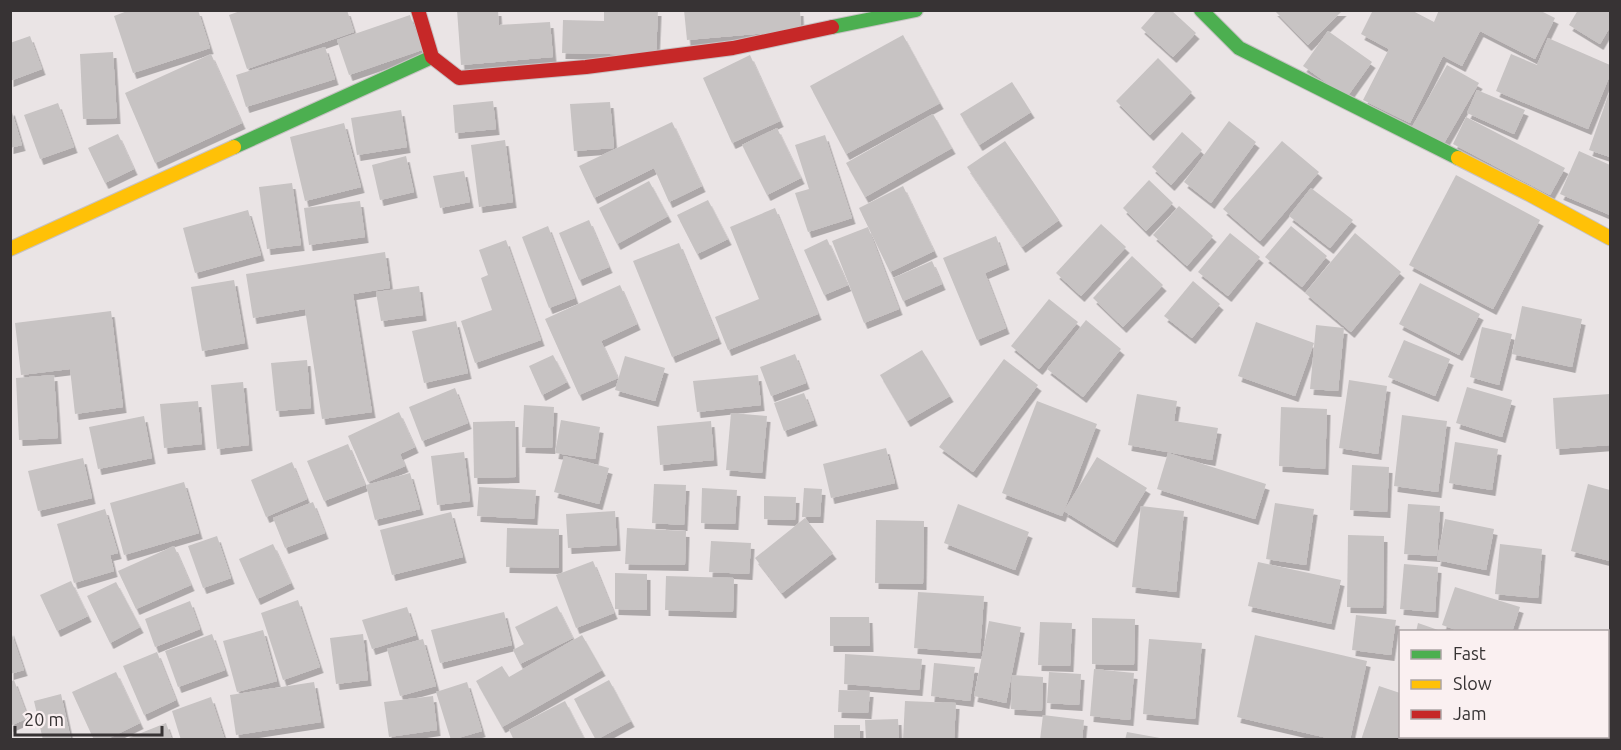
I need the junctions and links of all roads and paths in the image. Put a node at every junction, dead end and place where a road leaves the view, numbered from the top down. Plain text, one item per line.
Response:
1 (418, 10) edge
2 (916, 10) edge
3 (1201, 10) edge
4 (432, 57) junction
5 (1611, 238) edge
6 (10, 249) edge

1 - 4 street
2 - 4 street
3 - 5 street
4 - 6 street

